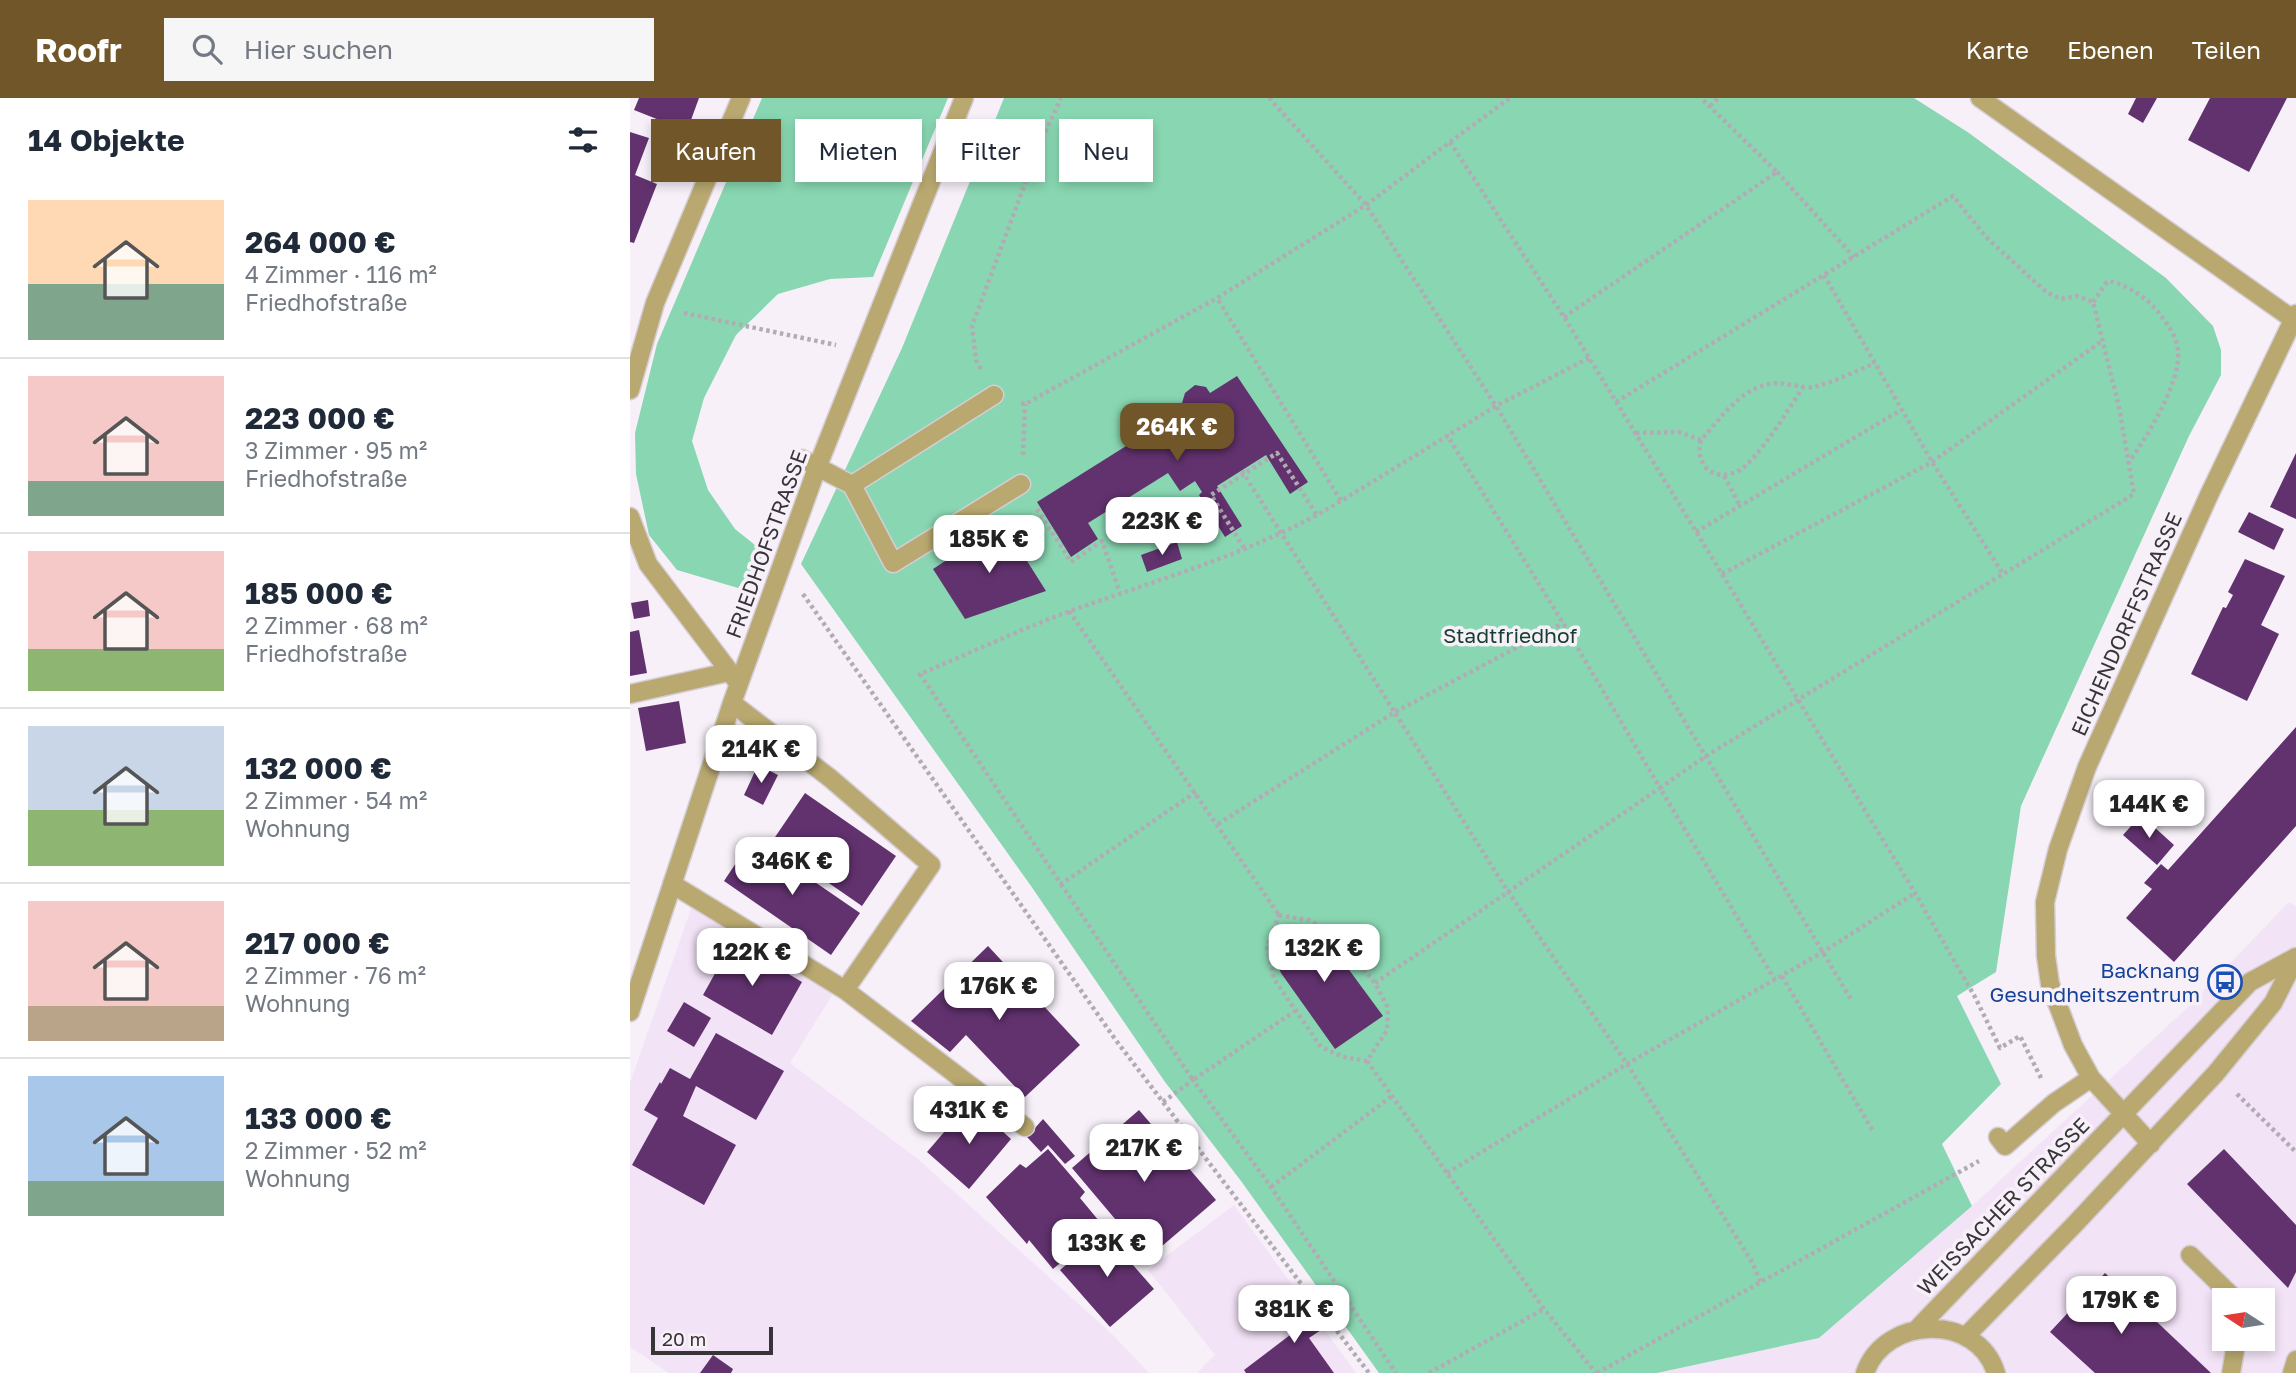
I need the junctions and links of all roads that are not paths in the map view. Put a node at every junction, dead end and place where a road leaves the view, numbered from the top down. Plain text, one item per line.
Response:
1 (741, 98) edge
2 (964, 98) edge
3 (1980, 98) edge
4 (2295, 317) edge
5 (630, 390) edge
6 (993, 395) road end
7 (810, 464) junction
8 (1021, 484) dead end
9 (852, 485) junction
10 (630, 516) edge
11 (734, 678) junction
12 (630, 694) edge
13 (732, 703) junction
14 (672, 884) junction
15 (2296, 957) edge
16 (845, 990) junction
17 (630, 1012) edge
18 (2091, 1078) junction
19 (2122, 1114) junction
20 (1025, 1127) dead end
21 (2001, 1141) road end
22 (2151, 1144) junction
23 (2190, 1255) dead end
24 (2224, 1288) edge
25 (1917, 1329) junction
26 (1966, 1336) junction
27 (2235, 1351) edge
28 (2296, 1360) edge
29 (1865, 1373) edge
30 (1996, 1373) edge
31 (2231, 1373) edge
32 (2292, 1373) edge

1 - 5 street
2 - 7 street, FRIEDHOFSTRASSE
3 - 4 street
4 - 18 street, EICHENDORFFSTRASSE
6 - 9 street
7 - 9 street
7 - 11 street, FRIEDHOFSTRASSE
8 - 9 street
10 - 11 street
11 - 12 street
11 - 13 street, FRIEDHOFSTRASSE
13 - 14 street, FRIEDHOFSTRASSE
13 - 16 street
14 - 16 street
14 - 17 street, FRIEDHOFSTRASSE
15 - 19 street, WEISSACHER STRASSE
15 - 22 street, WEISSACHER STRASSE
16 - 20 street
18 - 19 street, EICHENDORFFSTRASSE
18 - 21 street
19 - 22 street
19 - 25 street, WEISSACHER STRASSE
22 - 26 street, WEISSACHER STRASSE
23 - 24 street
25 - 26 street
25 - 29 street
26 - 30 street
27 - 31 street
28 - 32 street

